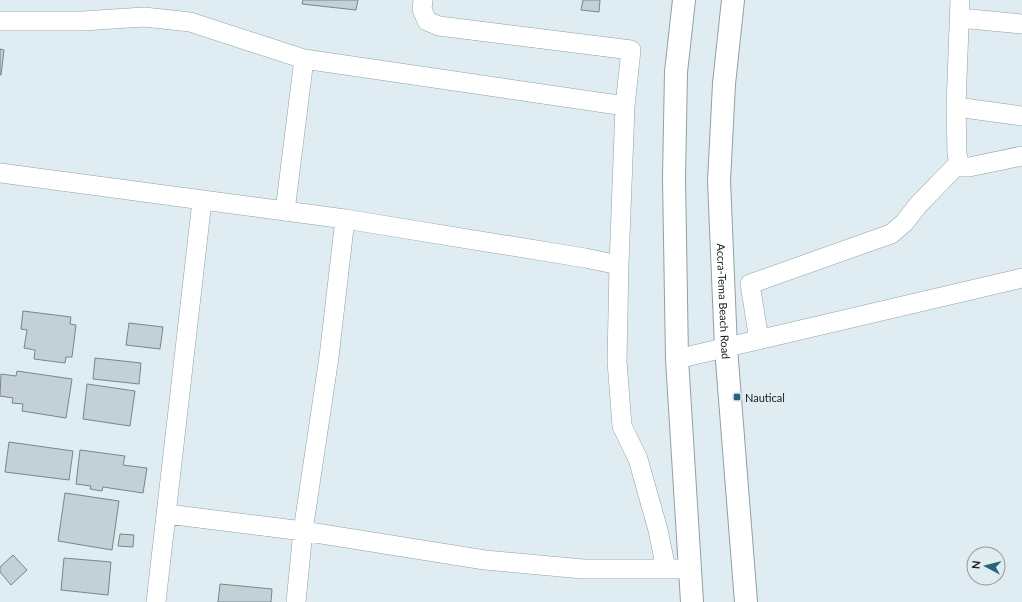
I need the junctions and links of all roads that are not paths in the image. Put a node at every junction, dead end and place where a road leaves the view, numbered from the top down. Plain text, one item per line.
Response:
1 (423, 0) edge
2 (684, 0) edge
3 (733, 0) edge
4 (960, 9) edge
5 (0, 21) edge
6 (1022, 24) edge
7 (304, 59) junction
8 (626, 106) junction
9 (956, 107) junction
10 (1022, 116) edge
11 (1022, 156) edge
12 (959, 163) junction
13 (0, 173) edge
14 (202, 200) junction
15 (285, 211) junction
16 (345, 219) junction
17 (619, 264) junction
18 (1022, 278) edge
19 (758, 340) junction
20 (726, 348) junction
21 (678, 359) junction
22 (167, 514) junction
23 (303, 531) junction
24 (666, 569) junction
25 (690, 569) junction
26 (156, 602) edge
27 (296, 602) edge
28 (692, 602) edge
29 (746, 602) edge

1 - 8 street
2 - 21 main road
3 - 20 main road, Accra-Tema Beach Road
4 - 6 street
4 - 9 street
5 - 7 street
7 - 8 street
7 - 15 street
8 - 17 street
9 - 10 street
9 - 12 street
11 - 12 street
12 - 19 street
13 - 14 street
14 - 15 street
14 - 22 street
15 - 16 street
16 - 17 street
16 - 23 street
17 - 24 street
18 - 19 street
19 - 20 street
20 - 21 street
20 - 29 main road, Accra-Tema Beach Road
21 - 25 main road
22 - 23 street
22 - 26 street
23 - 24 street
23 - 27 street
24 - 25 street
25 - 28 main road

